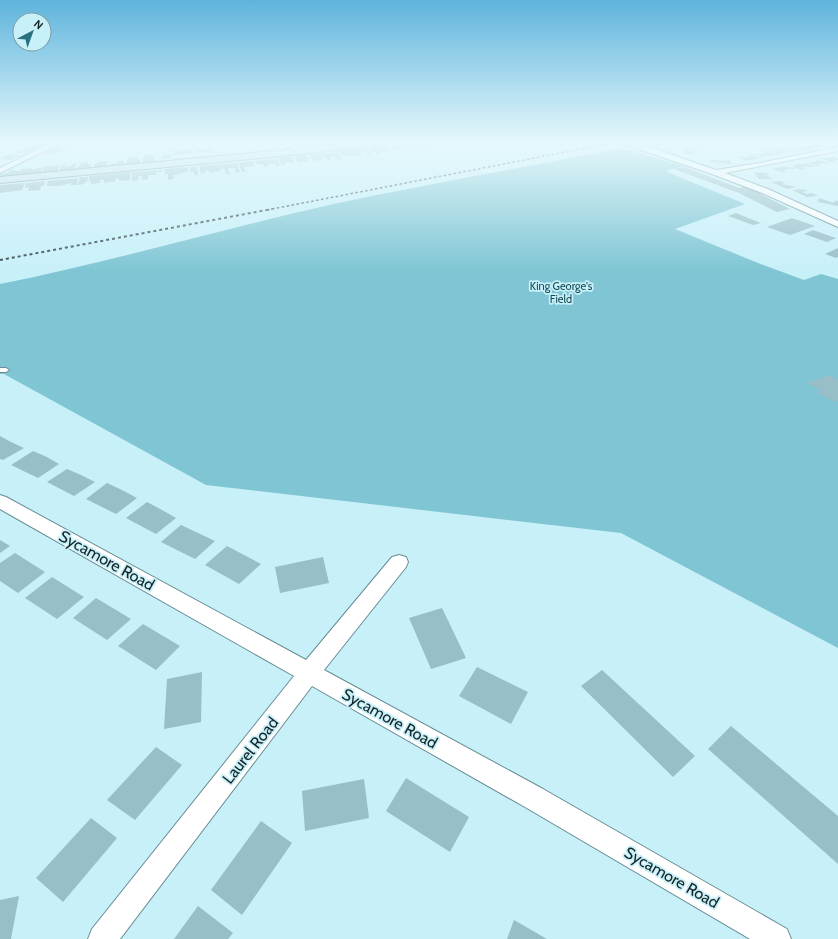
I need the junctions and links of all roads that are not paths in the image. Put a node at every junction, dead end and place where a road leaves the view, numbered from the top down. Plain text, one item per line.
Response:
1 (749, 185) edge
2 (838, 215) edge
3 (822, 218) junction
4 (838, 224) edge
5 (0, 501) edge
6 (399, 562) dead end
7 (309, 673) junction
8 (102, 939) edge
9 (777, 939) edge

1 - 3 street
2 - 3 street
3 - 4 street
5 - 7 street, Sycamore Road
6 - 7 street, Laurel Road
7 - 8 street, Laurel Road
7 - 9 street, Sycamore Road

